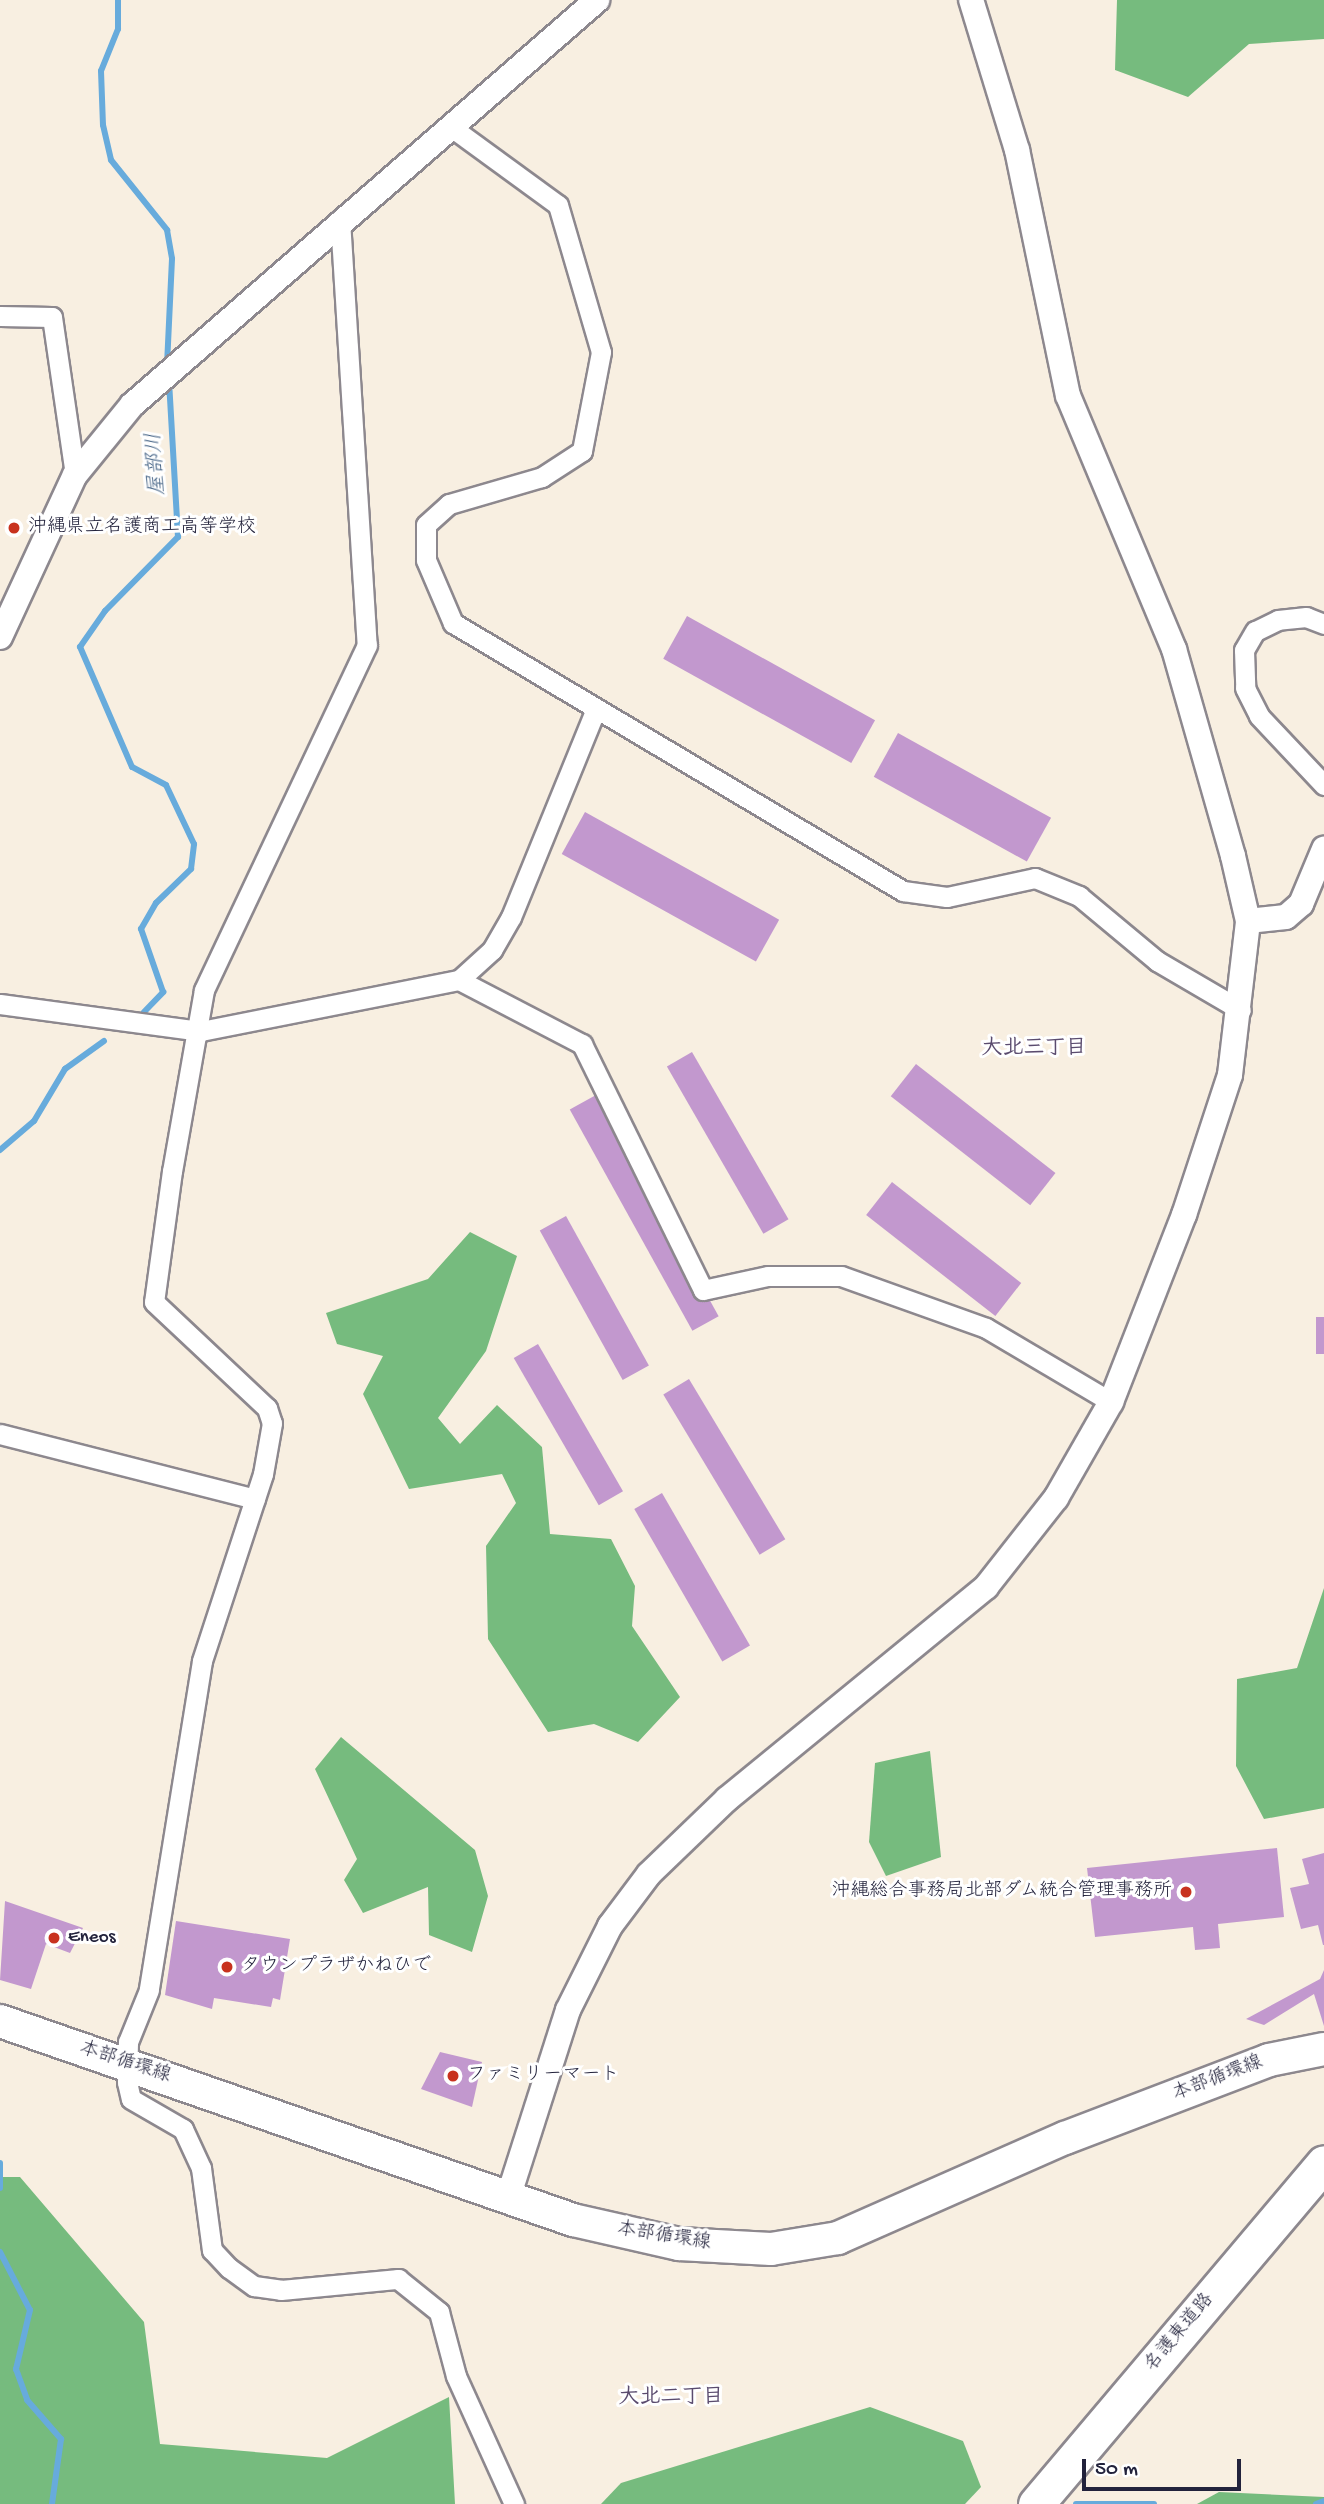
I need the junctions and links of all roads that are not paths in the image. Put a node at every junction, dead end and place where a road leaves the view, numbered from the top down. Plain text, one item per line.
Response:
1 (597, 0) edge
2 (971, 0) edge
3 (451, 127) junction
4 (340, 220) junction
5 (0, 316) edge
6 (75, 475) junction
7 (1324, 624) edge
8 (0, 637) edge
9 (596, 709) junction
10 (1324, 785) edge
11 (1324, 849) edge
12 (1248, 921) junction
13 (459, 979) junction
14 (0, 1004) edge
15 (1241, 1010) junction
16 (201, 1031) junction
17 (1111, 1402) junction
18 (0, 1434) edge
19 (255, 1499) junction
20 (0, 2021) edge
21 (1324, 2049) edge
22 (130, 2064) junction
23 (1324, 2163) edge
24 (508, 2198) junction
25 (514, 2504) edge
26 (1036, 2504) edge

1 - 3 street
2 - 12 street
3 - 4 street
3 - 9 street
4 - 6 street
4 - 16 street
5 - 6 street
6 - 8 street
7 - 10 street
9 - 13 street
9 - 15 street
11 - 12 street
12 - 15 street
13 - 16 street
13 - 17 street
14 - 16 street
15 - 17 street
16 - 19 street
17 - 24 street
18 - 19 street
19 - 22 street
20 - 22 main road, 本部循環線
21 - 24 main road, 本部循環線
22 - 24 main road, 本部循環線
22 - 25 street
23 - 26 highway, 名護東道路

